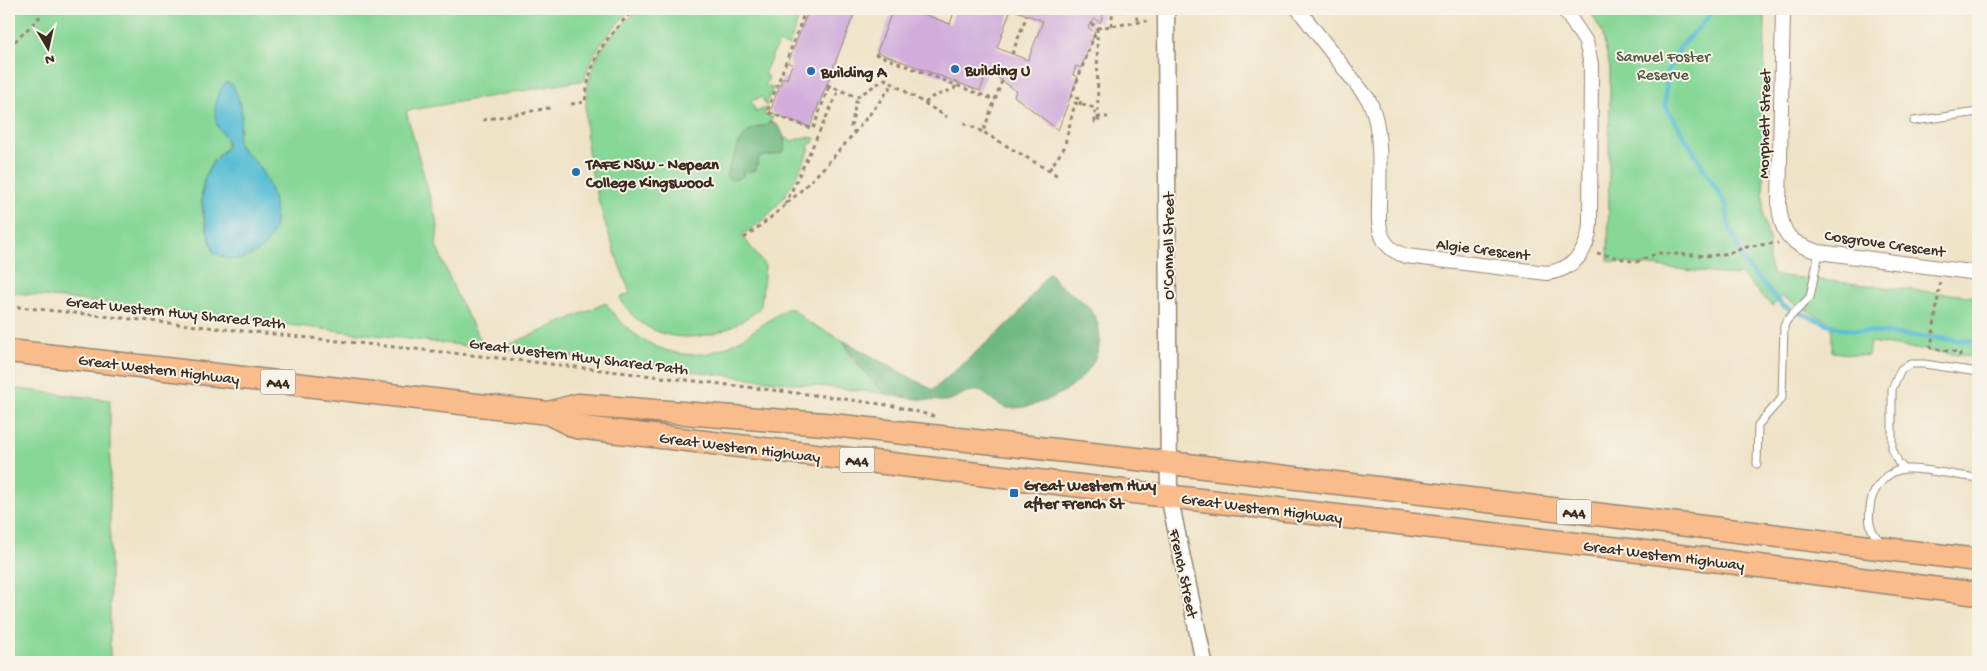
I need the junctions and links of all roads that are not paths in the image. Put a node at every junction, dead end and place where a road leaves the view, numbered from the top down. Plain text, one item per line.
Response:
1 (1166, 9) edge
2 (1298, 9) edge
3 (1564, 9) edge
4 (1783, 9) edge
5 (1978, 112) edge
6 (1914, 120) dead end
7 (1790, 238) joint
8 (1819, 252) junction
9 (1978, 273) edge
10 (9, 350) edge
11 (1978, 372) edge
12 (548, 413) junction
13 (1757, 464) dead end
14 (1904, 469) junction
15 (1978, 478) edge
16 (1169, 481) junction
17 (1892, 549) junction
18 (1978, 560) edge
19 (1978, 594) edge
20 (1204, 662) edge

1 - 16 street, O'Connell Street
2 - 3 street, Algie Crescent
4 - 7 street, Morphett Street
5 - 6 lane
7 - 8 street, Cosgrove Crescent
8 - 9 street, Cosgrove Crescent
8 - 13 lane
10 - 12 highway, Great Western Highway / A44
11 - 14 lane
12 - 16 highway, Great Western Highway / A44
12 - 16 highway, Great Western Highway / A44
14 - 15 lane
14 - 17 lane
16 - 17 highway, Great Western Highway / A44
16 - 19 highway, Great Western Highway / A44
16 - 20 street, French Street
17 - 18 highway, Great Western Highway / A44

